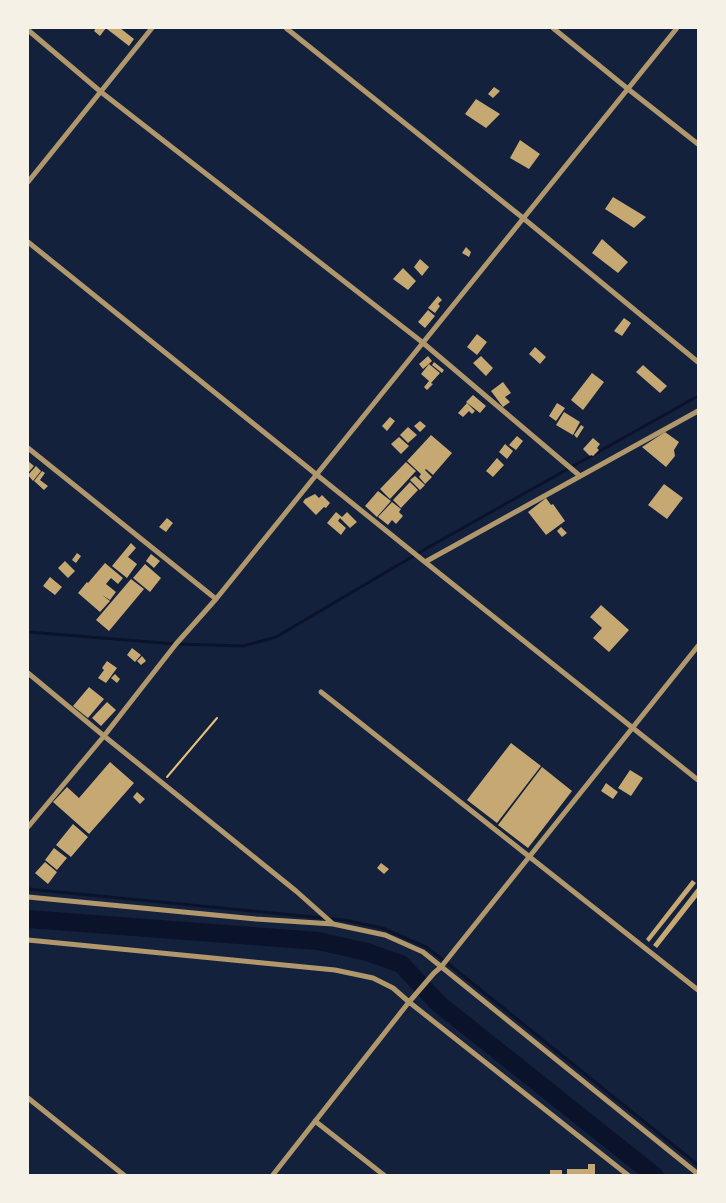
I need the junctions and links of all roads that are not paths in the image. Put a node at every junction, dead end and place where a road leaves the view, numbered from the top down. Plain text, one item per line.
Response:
1 (152, 28) edge
2 (286, 28) edge
3 (553, 28) edge
4 (677, 28) edge
5 (28, 30) edge
6 (628, 89) junction
7 (101, 92) junction
8 (698, 144) edge
9 (28, 182) edge
10 (523, 218) junction
11 (28, 242) edge
12 (422, 342) junction
13 (698, 362) edge
14 (698, 411) edge
15 (28, 448) edge
16 (316, 474) junction
17 (580, 476) junction
18 (425, 562) junction
19 (216, 599) junction
20 (698, 646) edge
21 (28, 673) edge
22 (321, 692) dead end
23 (632, 727) junction
24 (104, 736) junction
25 (698, 780) edge
26 (28, 827) edge
27 (530, 856) junction
28 (28, 898) edge
29 (333, 924) junction
30 (28, 940) edge
31 (441, 967) junction
32 (698, 990) edge
33 (411, 1000) junction
34 (28, 1098) edge
35 (315, 1121) junction
36 (698, 1174) edge
37 (124, 1176) edge
38 (272, 1176) edge
39 (385, 1176) edge
40 (628, 1176) edge

1 - 7 street
2 - 10 street
3 - 6 street
4 - 6 street
5 - 7 street
6 - 8 street
6 - 10 street
7 - 9 street
7 - 12 street
10 - 12 street
10 - 13 street
11 - 16 street
12 - 16 street
12 - 17 street
14 - 17 street
15 - 19 street
16 - 18 street
16 - 19 street
17 - 18 street
18 - 23 street
19 - 24 street
20 - 23 street
21 - 24 street
22 - 27 street
23 - 25 street
23 - 27 street
24 - 26 street
24 - 29 street
27 - 31 street
27 - 32 street
28 - 29 street
29 - 31 street
30 - 33 street
31 - 33 street
31 - 36 street
33 - 35 street
33 - 40 street
34 - 37 street
35 - 38 street
35 - 39 street

